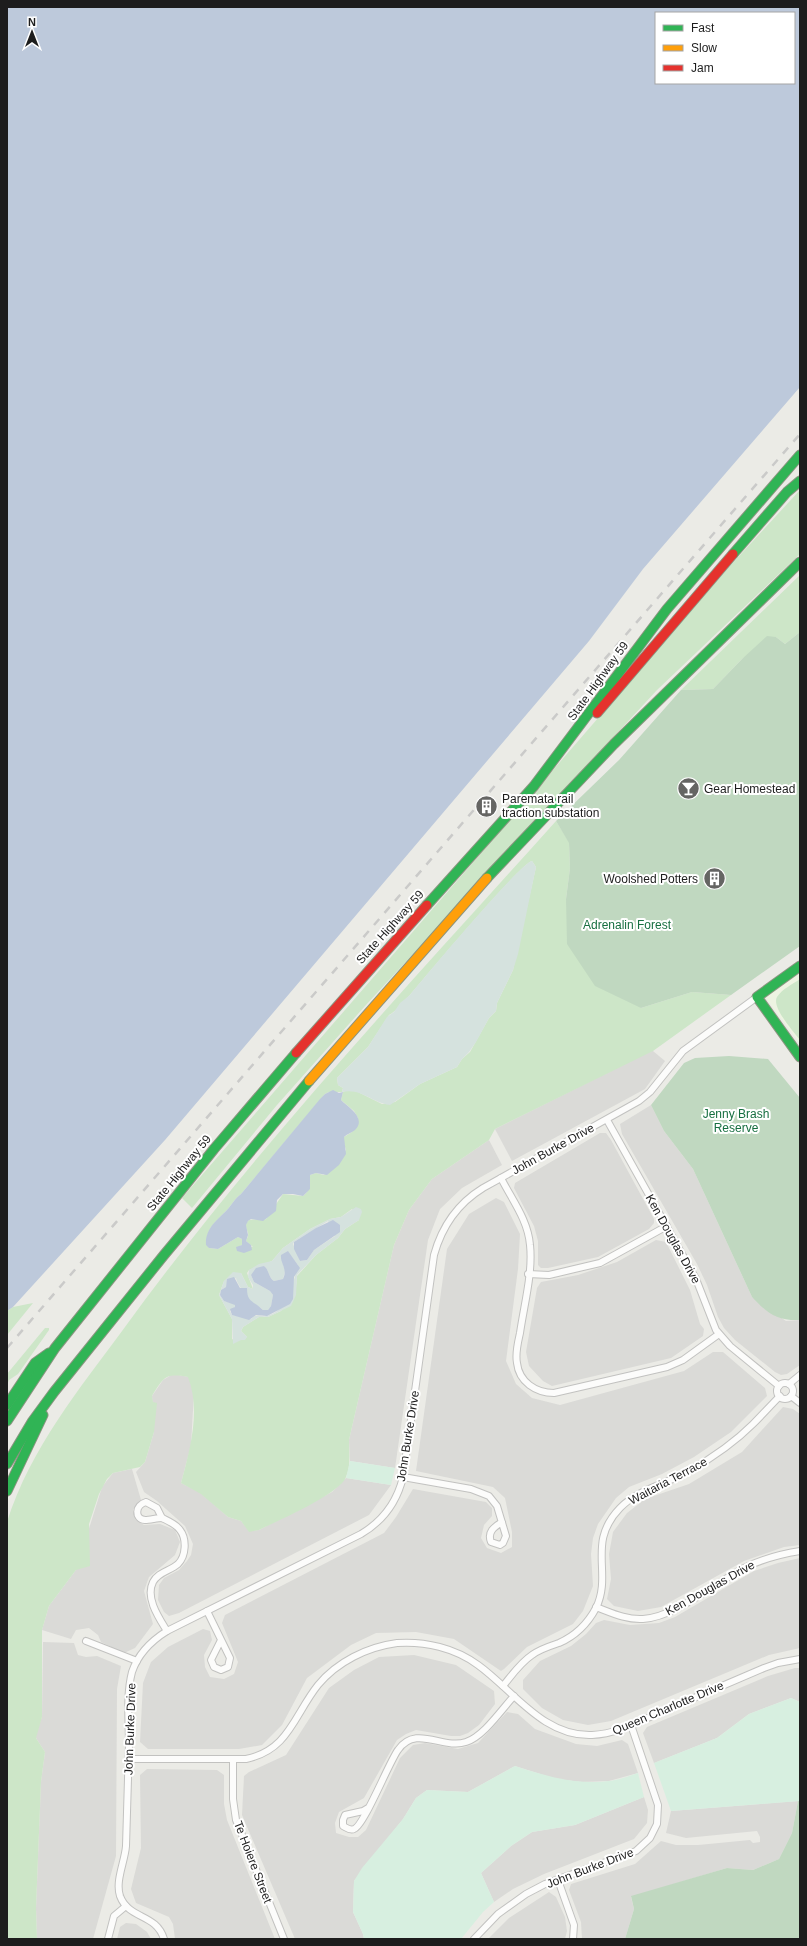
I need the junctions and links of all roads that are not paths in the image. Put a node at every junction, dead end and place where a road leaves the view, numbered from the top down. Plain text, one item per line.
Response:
1 (800, 455) edge
2 (800, 481) edge
3 (800, 562) edge
4 (534, 786) junction
5 (800, 966) edge
6 (757, 997) junction
7 (800, 1058) edge
8 (606, 1120) junction
9 (501, 1178) junction
10 (667, 1226) junction
11 (528, 1274) junction
12 (719, 1334) junction
13 (55, 1348) junction
14 (800, 1375) edge
15 (790, 1384) junction
16 (779, 1386) junction
17 (54, 1392) junction
18 (780, 1396) junction
19 (791, 1396) junction
20 (800, 1403) edge
21 (7, 1405) edge
22 (7, 1421) edge
23 (7, 1464) edge
24 (403, 1477) junction
25 (7, 1491) edge
26 (162, 1518) dead end
27 (502, 1522) dead end
28 (800, 1551) edge
29 (596, 1607) junction
30 (207, 1611) junction
31 (166, 1631) junction
32 (221, 1640) junction
33 (86, 1641) dead end
34 (800, 1659) edge
35 (137, 1661) junction
36 (503, 1686) junction
37 (514, 1696) junction
38 (631, 1725) junction
39 (129, 1759) junction
40 (233, 1759) junction
41 (368, 1808) dead end
42 (558, 1880) junction
43 (126, 1906) junction
44 (108, 1939) edge
45 (164, 1939) edge
46 (284, 1939) edge
47 (474, 1939) edge
48 (573, 1939) edge

1 - 4 main road, State Highway 59
2 - 4 main road
3 - 17 main road
4 - 13 main road, State Highway 59
5 - 6 main road
6 - 7 main road
6 - 8 street, John Burke Drive
8 - 9 street, John Burke Drive
8 - 10 street, Ken Douglas Drive
9 - 11 street
9 - 24 street, John Burke Drive
10 - 11 street
10 - 12 street, Ken Douglas Drive
11 - 12 street
12 - 16 street, Ken Douglas Drive
13 - 21 main road
13 - 22 main road, State Highway 59
14 - 15 street
15 - 16 street
15 - 19 street
16 - 18 street
17 - 23 main road
17 - 25 main road
18 - 19 street
18 - 29 street, Waitaria Terrace
19 - 20 street
24 - 27 street
24 - 30 street, John Burke Drive
26 - 31 street
28 - 29 street, Ken Douglas Drive
29 - 36 street, Waitaria Terrace
30 - 31 street, John Burke Drive
30 - 32 street
31 - 35 street, John Burke Drive
32 - 32 street
33 - 35 street
34 - 38 street, Queen Charlotte Drive
35 - 39 street, John Burke Drive
36 - 37 street, Queen Charlotte Drive
36 - 40 street, Queen Charlotte Drive
37 - 38 street, Queen Charlotte Drive
37 - 41 street
38 - 42 street, John Burke Drive
39 - 40 street, Queen Charlotte Drive
39 - 43 street, John Burke Drive
40 - 46 street, Te Hoiere Street
42 - 47 street, John Burke Drive
42 - 48 street
43 - 44 street
43 - 45 street

